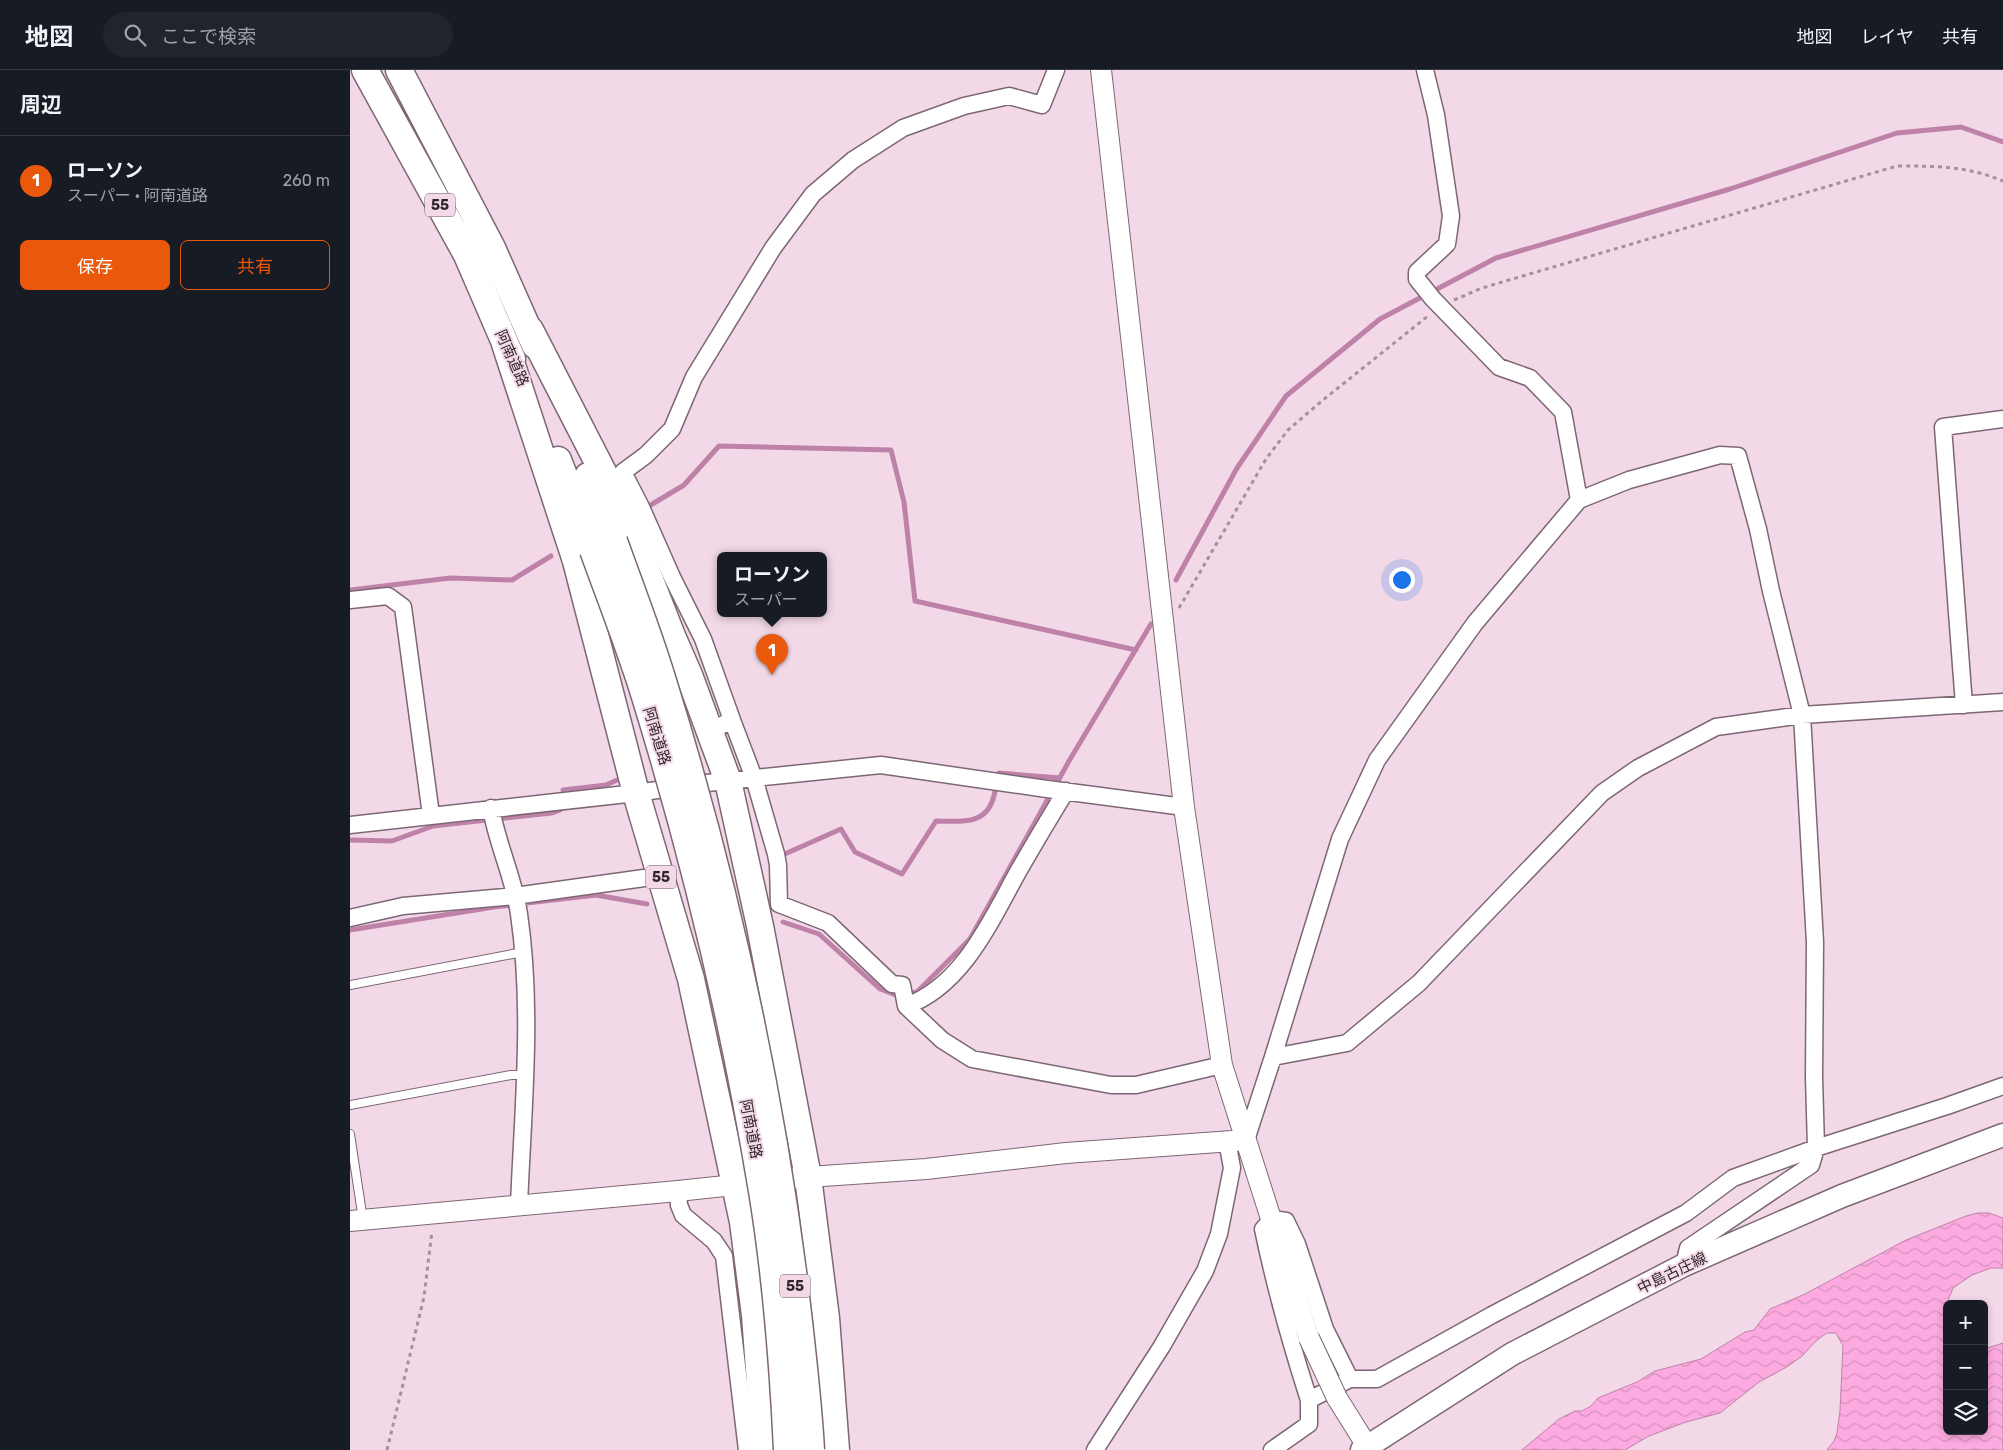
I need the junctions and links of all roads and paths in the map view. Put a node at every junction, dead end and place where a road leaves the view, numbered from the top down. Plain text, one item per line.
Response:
1 (366, 70) edge
2 (399, 70) edge
3 (1056, 70) edge
4 (1102, 70) edge
5 (1426, 70) edge
6 (2003, 181) edge
7 (1437, 303) junction
8 (530, 330) junction
9 (505, 344) junction
10 (2003, 419) edge
11 (1579, 500) junction
12 (603, 545) junction
13 (350, 600) edge
14 (1164, 621) junction
15 (2003, 702) edge
16 (1964, 705) junction
17 (1802, 715) junction
18 (720, 725) junction
19 (741, 780) junction
20 (1058, 790) junction
21 (636, 793) junction
22 (1184, 806) junction
23 (431, 815) junction
24 (492, 815) junction
25 (350, 825) edge
26 (644, 878) dead end
27 (517, 903) junction
28 (350, 918) edge
29 (523, 952) junction
30 (350, 985) edge
31 (904, 998) junction
32 (1273, 1057) junction
33 (1222, 1065) junction
34 (524, 1075) junction
35 (2003, 1086) edge
36 (350, 1105) edge
37 (350, 1134) edge
38 (2003, 1136) edge
39 (1236, 1140) junction
40 (1816, 1148) junction
41 (808, 1177) junction
42 (736, 1184) junction
43 (678, 1191) junction
44 (519, 1205) junction
45 (434, 1214) junction
46 (1272, 1219) junction
47 (356, 1220) edge
48 (1684, 1266) junction
49 (1350, 1379) junction
50 (1310, 1400) junction
51 (1364, 1448) edge
52 (387, 1450) edge
53 (748, 1450) edge
54 (765, 1450) edge
55 (788, 1450) edge
56 (811, 1450) edge
57 (836, 1450) edge
58 (1095, 1450) edge
59 (1272, 1450) edge

1 - 9 highway, 阿南道路 / 55
2 - 8 highway, 阿南道路 / 55
3 - 18 street
4 - 14 street
5 - 7 street
6 - 7 path
7 - 11 street
7 - 14 path
8 - 12 highway, 阿南道路 / 55
8 - 18 highway, 55
9 - 12 highway, 阿南道路 / 55
9 - 21 highway, 55
10 - 16 street
11 - 17 street
11 - 32 street
12 - 55 highway, 阿南道路 / 55, bridge
12 - 56 highway, 阿南道路 / 55, bridge
13 - 23 street
14 - 22 street
15 - 16 street
16 - 17 street
17 - 32 street
17 - 40 street
18 - 19 highway, 55
19 - 20 street
19 - 21 street
19 - 31 street
19 - 41 highway, 55
20 - 22 street
20 - 31 street
21 - 24 street
21 - 42 highway, 55
22 - 33 street
23 - 24 street
23 - 25 street
24 - 27 street
26 - 27 street
27 - 28 street
27 - 29 street
29 - 30 lane
29 - 34 street
31 - 33 street
32 - 39 street
33 - 39 street
34 - 36 lane
34 - 44 street
35 - 40 street
37 - 47 lane
38 - 48 main road, 中島古庄線
39 - 41 street
39 - 46 street
39 - 58 street
40 - 48 street
40 - 49 street
41 - 42 street
41 - 57 highway, 55
42 - 43 street
42 - 54 highway, 55
43 - 44 street
43 - 53 street
44 - 45 street
45 - 47 street
45 - 52 path
46 - 49 street
46 - 50 street
46 - 51 street, bridge
48 - 51 main road, 中島古庄線
49 - 50 street
50 - 59 street

